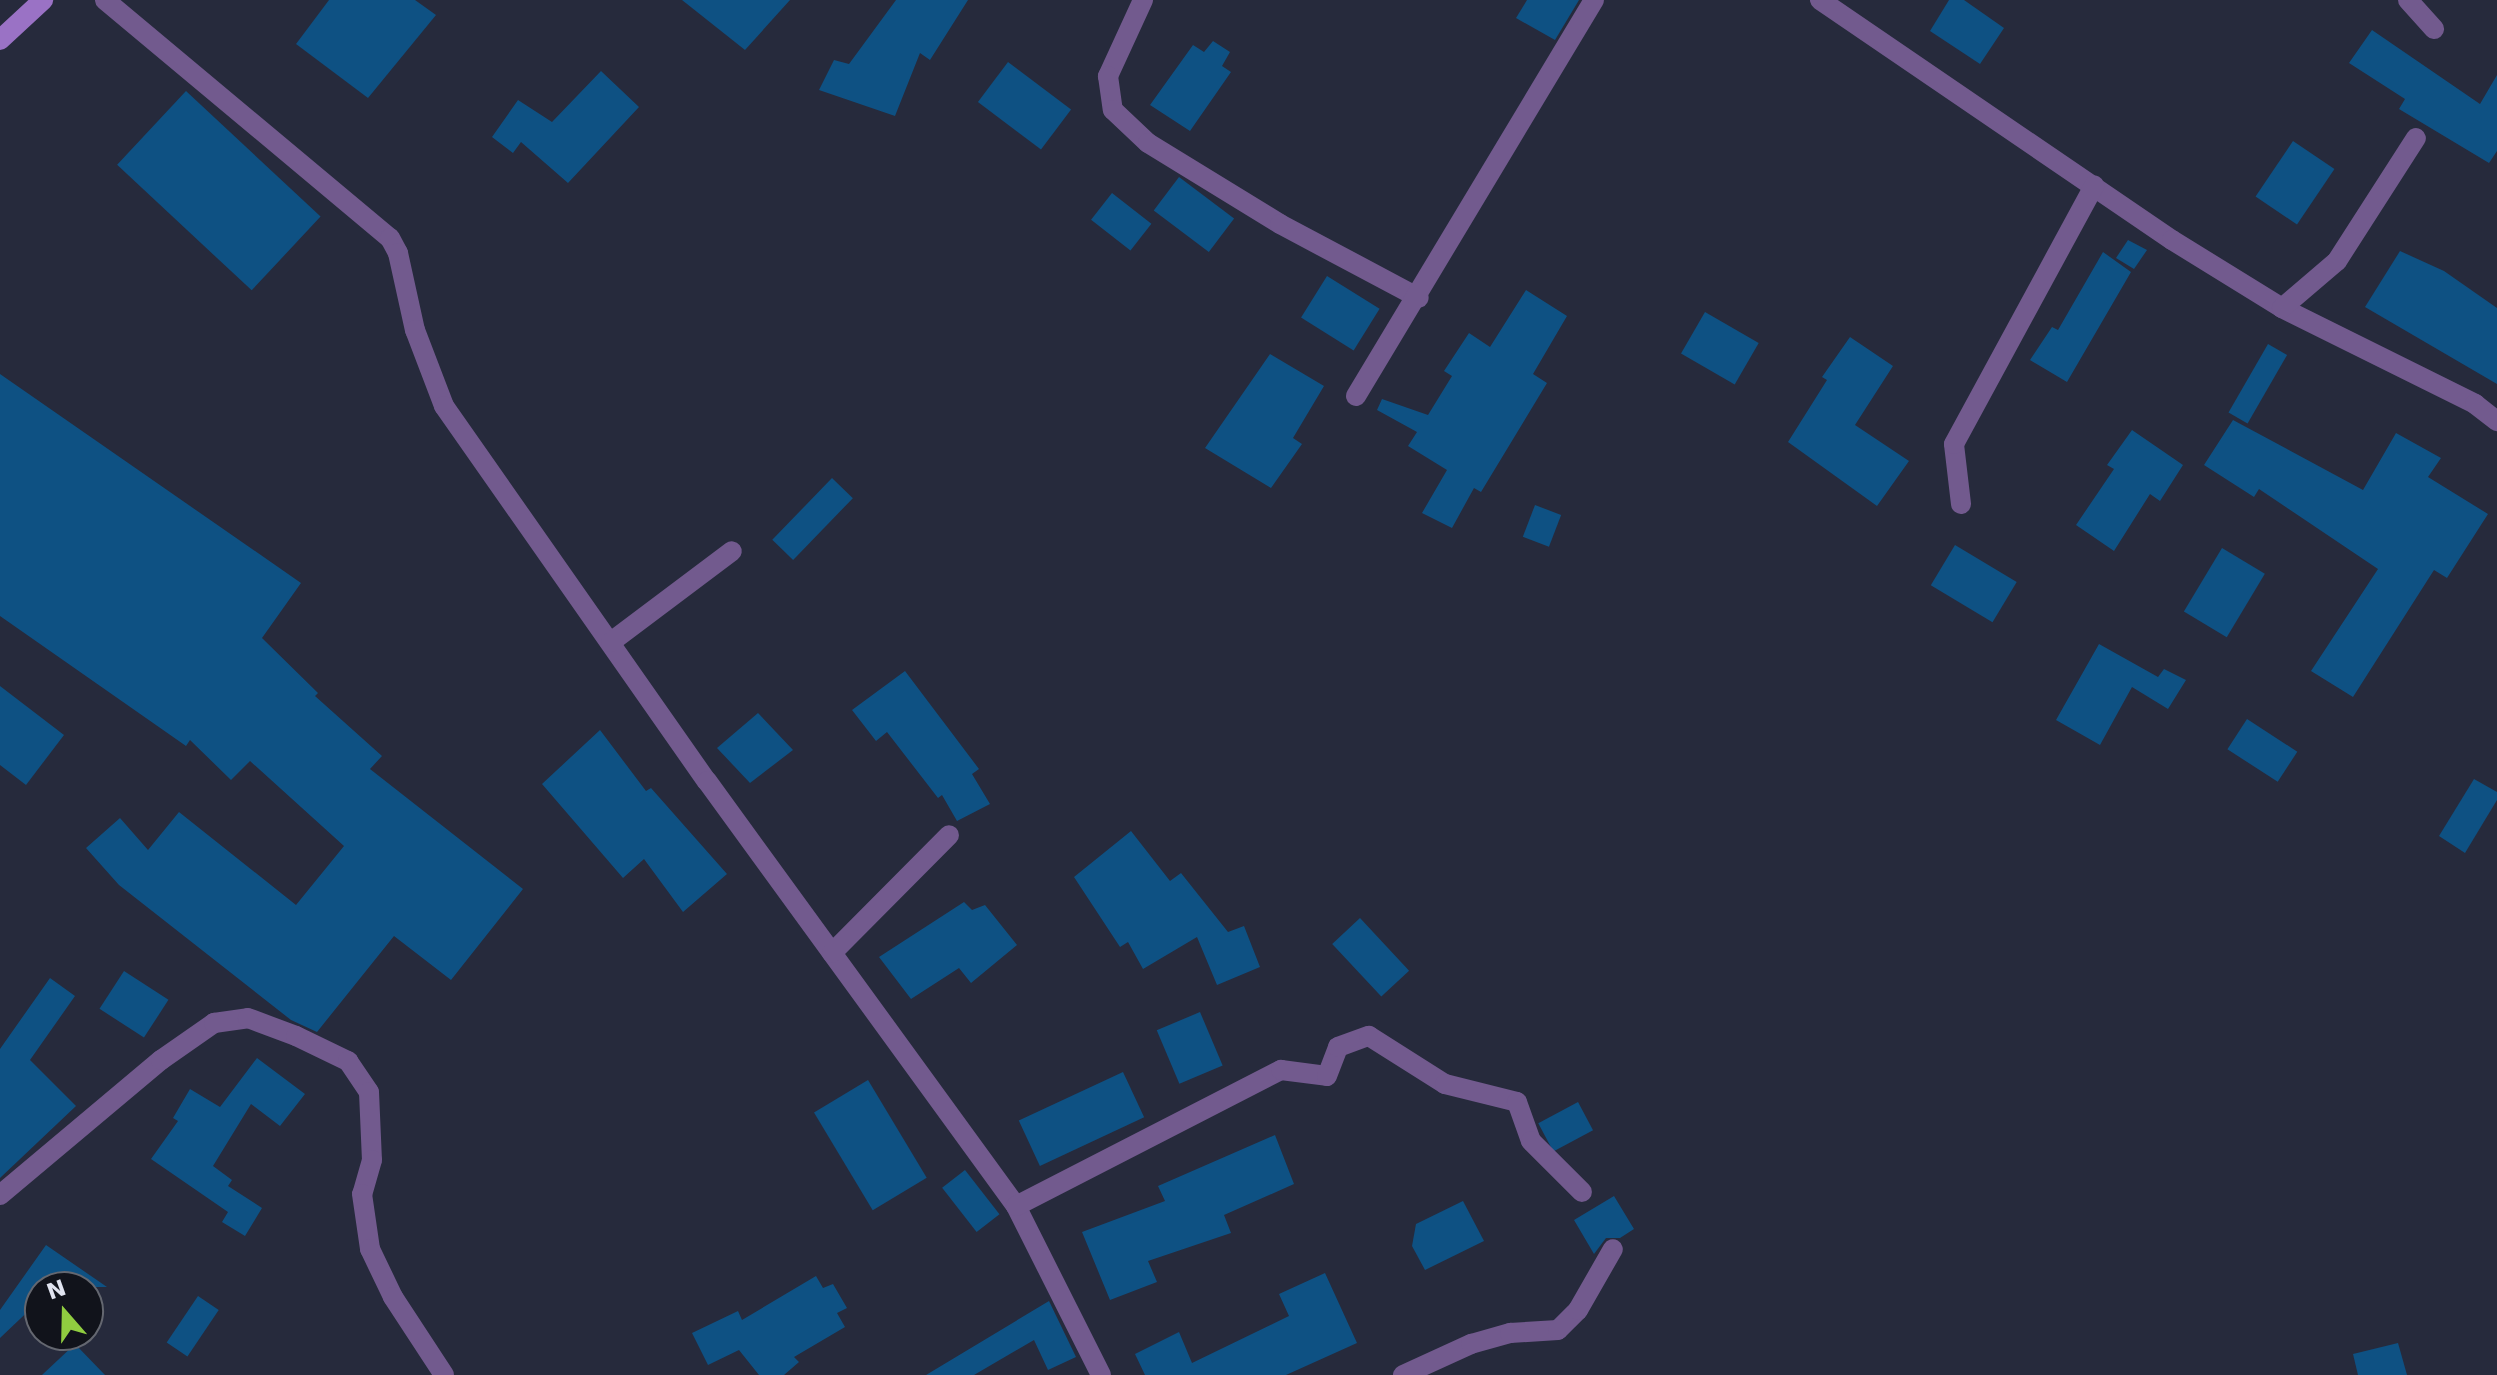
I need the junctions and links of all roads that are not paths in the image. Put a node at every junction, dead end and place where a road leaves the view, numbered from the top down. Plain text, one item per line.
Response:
1 (43, 0) edge
2 (105, 0) edge
3 (1143, 0) edge
4 (1594, 0) edge
5 (1820, 0) edge
6 (2408, 0) edge
7 (2434, 29) dead end
8 (0, 40) edge
9 (2416, 138) dead end
10 (2094, 186) junction
11 (1419, 298) junction
12 (2282, 308) junction
13 (1356, 396) dead end
14 (2497, 421) edge
15 (1961, 504) dead end
16 (732, 551) dead end
17 (611, 642) junction
18 (949, 835) dead end
19 (832, 953) junction
20 (1582, 1192) dead end
21 (0, 1195) edge
22 (1016, 1206) junction
23 (1613, 1249) dead end
24 (444, 1375) edge
25 (1101, 1375) edge
26 (1403, 1375) edge

1 - 8 main road
2 - 17 street
3 - 11 street
4 - 11 street
5 - 10 street
6 - 7 street
9 - 12 street
10 - 12 street
10 - 15 street
11 - 13 street
12 - 14 street
16 - 17 street
17 - 19 street
18 - 19 street
19 - 22 street
20 - 22 street
21 - 24 street
22 - 25 street
23 - 26 street

